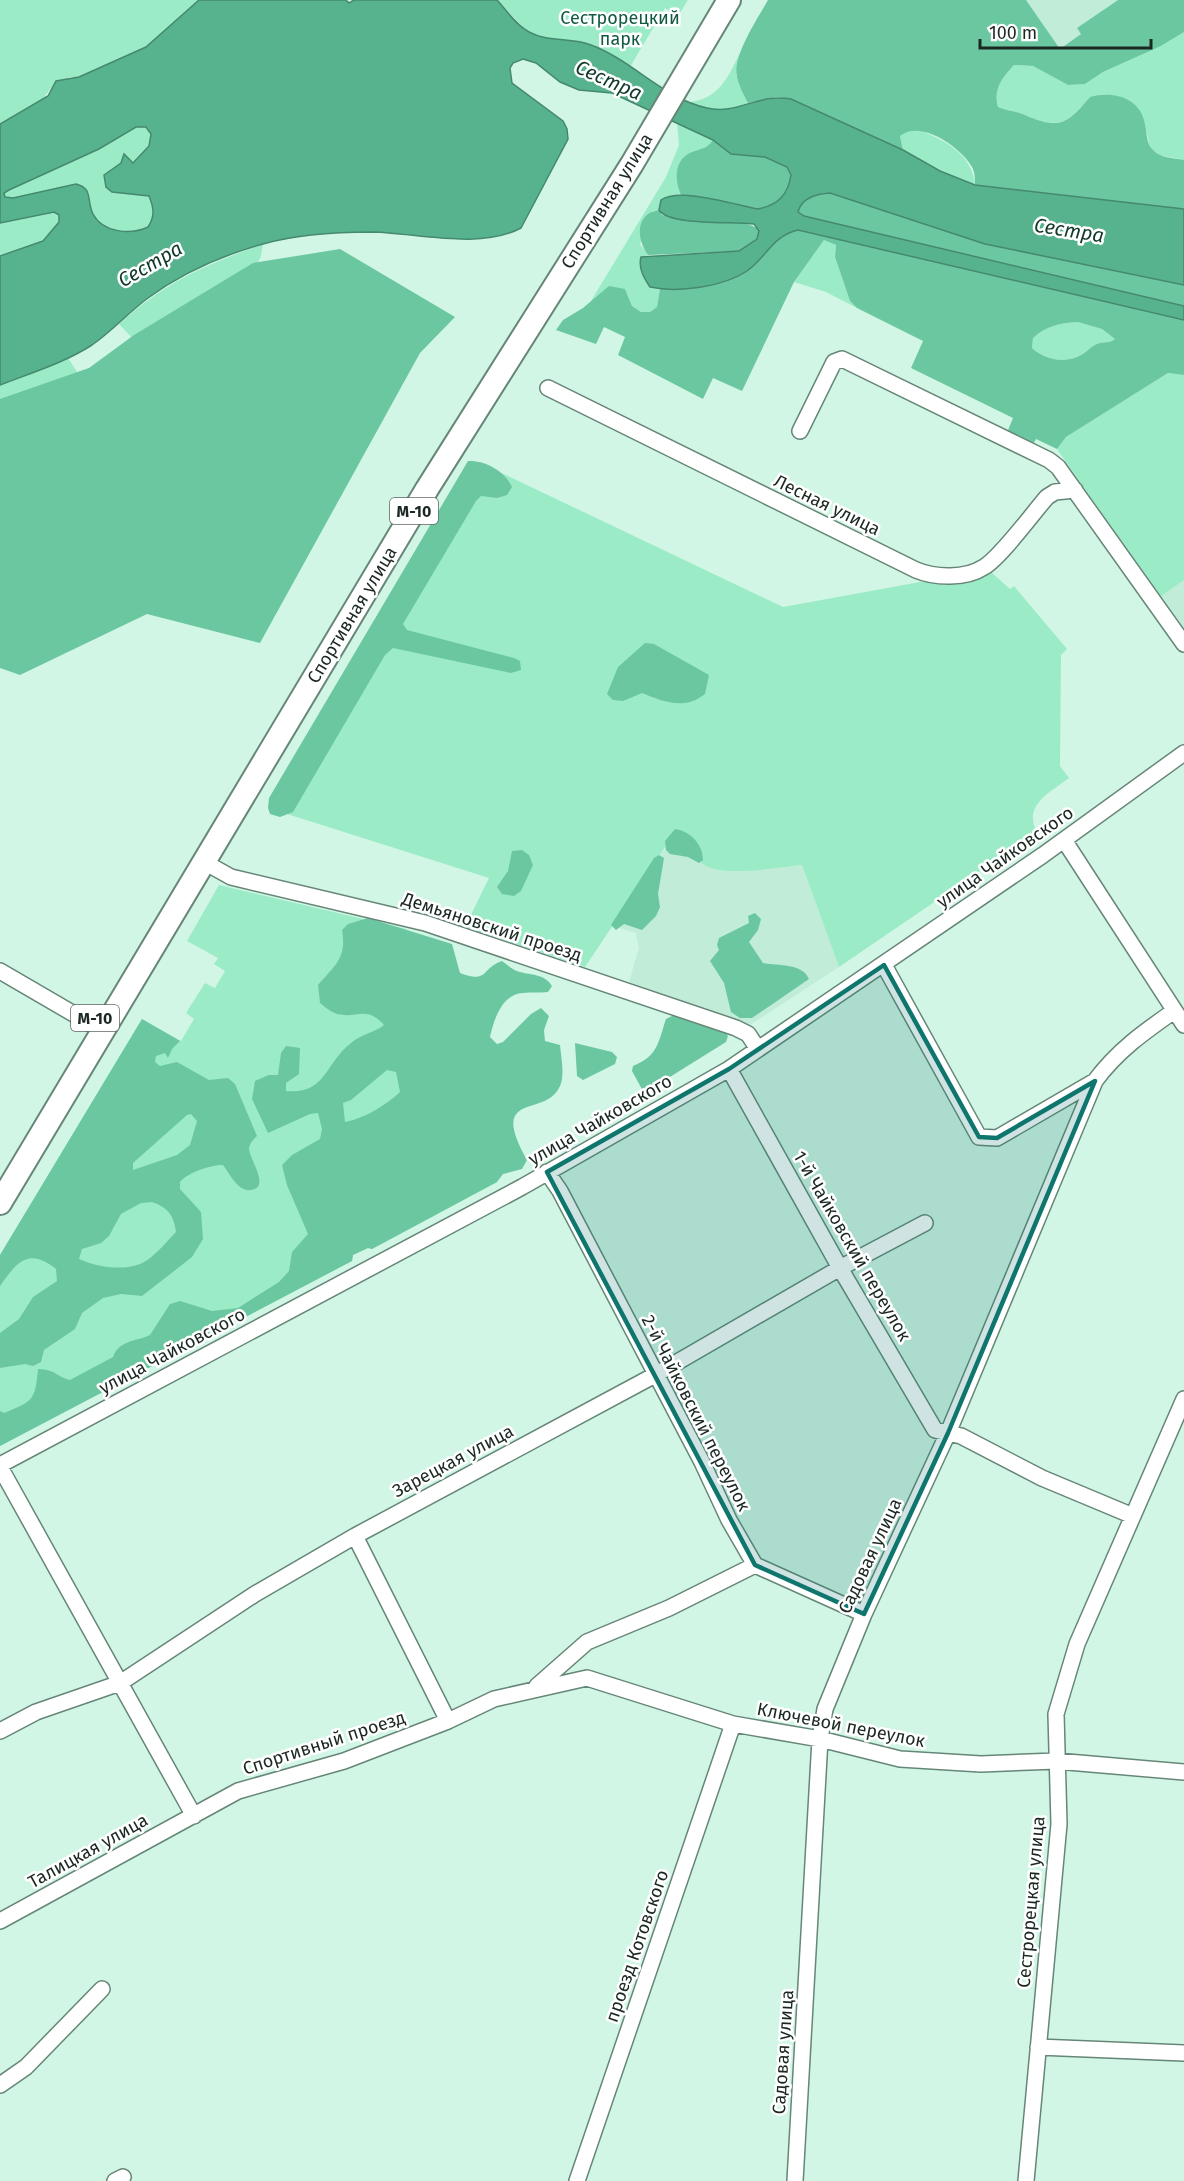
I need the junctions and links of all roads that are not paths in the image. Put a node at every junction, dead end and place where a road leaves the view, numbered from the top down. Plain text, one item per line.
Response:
1 (713, 0) edge
2 (729, 0) edge
3 (699, 40) junction
4 (626, 160) junction
5 (548, 388) dead end
6 (800, 431) dead end
7 (1075, 490) junction
8 (1184, 644) edge
9 (1184, 753) edge
10 (1064, 840) junction
11 (204, 862) junction
12 (884, 965) junction
13 (0, 971) edge
14 (1174, 1011) junction
15 (91, 1024) junction
16 (1184, 1025) edge
17 (758, 1049) junction
18 (729, 1069) junction
19 (1095, 1081) junction
20 (547, 1173) junction
21 (0, 1177) edge
22 (0, 1203) edge
23 (925, 1223) dead end
24 (840, 1268) junction
25 (655, 1375) junction
26 (1184, 1399) edge
27 (948, 1433) junction
28 (0, 1466) edge
29 (1133, 1516) junction
30 (355, 1536) junction
31 (755, 1565) junction
32 (864, 1614) junction
33 (120, 1683) junction
34 (535, 1688) junction
35 (448, 1721) junction
36 (733, 1724) junction
37 (0, 1731) edge
38 (820, 1739) junction
39 (1056, 1761) junction
40 (1184, 1772) edge
41 (194, 1816) junction
42 (0, 1921) edge
43 (102, 1989) dead end
44 (1038, 2047) junction
45 (1184, 2053) edge
46 (0, 2085) edge
47 (577, 2181) edge
48 (795, 2181) edge
49 (1026, 2181) edge

1 - 3 highway, Спортивная улица / М-10
2 - 3 highway, Спортивная улица / М-10
3 - 4 highway, Спортивная улица / М-10
4 - 11 highway, Спортивная улица / М-10
4 - 15 highway, Спортивная улица / М-10
5 - 7 street, Лесная улица
6 - 7 street
7 - 8 street
9 - 10 street, улица Чайковского
10 - 12 street, улица Чайковского
10 - 14 street
11 - 17 street, Демьяновский проезд
11 - 22 highway, Спортивная улица / М-10
12 - 17 street, улица Чайковского
12 - 19 street
13 - 15 street
14 - 16 street
14 - 19 street, Садовая улица
15 - 21 highway, Спортивная улица / М-10
17 - 18 street, улица Чайковского
18 - 20 street, улица Чайковского
18 - 24 street, 1-й Чайковский переулок
19 - 27 street, Садовая улица
20 - 25 street, 2-й Чайковский переулок
20 - 28 street, улица Чайковского
23 - 24 street, Зарецкая улица
24 - 25 street, Зарецкая улица
24 - 27 street, 1-й Чайковский переулок
25 - 30 street, Зарецкая улица
25 - 31 street, 2-й Чайковский переулок
26 - 29 street, Сестрорецкая улица
27 - 29 street, 1-й Чайковский переулок
27 - 32 street, Садовая улица
28 - 33 street
29 - 39 street, Сестрорецкая улица
30 - 33 street, Зарецкая улица
30 - 35 street
31 - 32 street
31 - 34 street
32 - 38 street, Садовая улица
33 - 37 street, Зарецкая улица
33 - 41 street
34 - 35 street, Спортивный проезд
34 - 36 street, Ключевой переулок
35 - 41 street, Спортивный проезд
36 - 38 street, Ключевой переулок
36 - 47 street, проезд Котовского
38 - 39 street, Ключевой переулок
38 - 48 street, Садовая улица
39 - 40 street, Ключевой переулок
39 - 44 street, Сестрорецкая улица
41 - 42 street, Талицкая улица
43 - 46 street
44 - 45 street
44 - 49 street, Сестрорецкая улица

